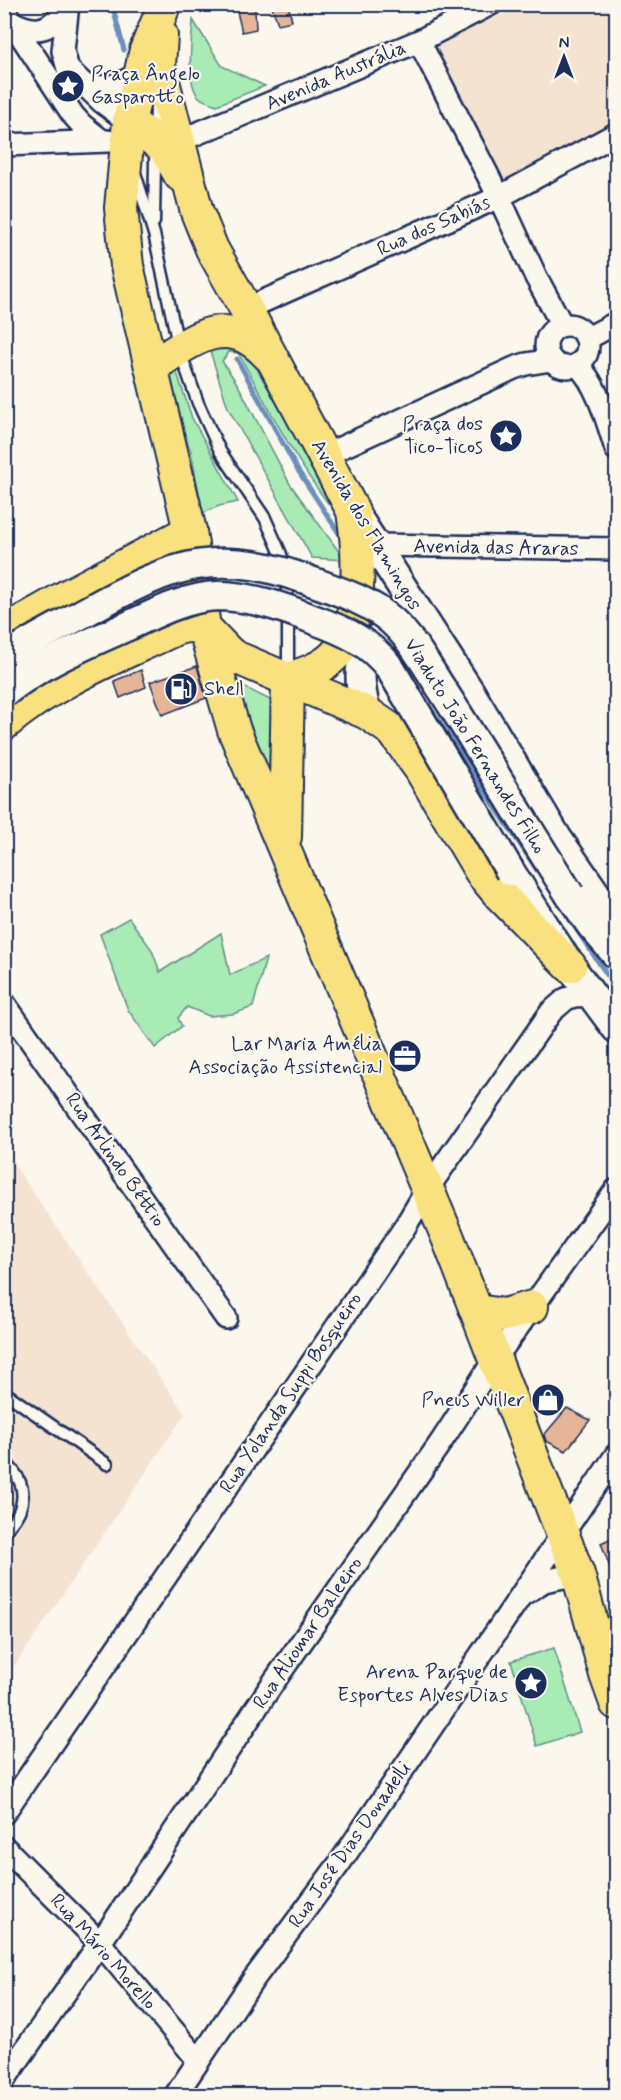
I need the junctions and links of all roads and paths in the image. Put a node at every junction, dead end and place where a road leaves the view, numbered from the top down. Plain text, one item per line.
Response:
1 (491, 4) edge
2 (68, 5) edge
3 (162, 8) edge
4 (8, 16) edge
5 (419, 41) junction
6 (149, 71) junction
7 (86, 86) junction
8 (616, 134) edge
9 (138, 137) junction
10 (4, 145) edge
11 (499, 197) junction
12 (154, 234) junction
13 (246, 309) junction
14 (616, 323) edge
15 (562, 325) junction
16 (588, 338) junction
17 (179, 349) junction
18 (271, 357) junction
19 (551, 360) junction
20 (577, 365) junction
21 (152, 367) junction
22 (616, 449) edge
23 (323, 456) junction
24 (353, 512) junction
25 (190, 531) junction
26 (376, 545) junction
27 (161, 547) junction
28 (616, 549) edge
29 (190, 628) junction
30 (4, 632) edge
31 (443, 651) junction
32 (4, 659) edge
33 (288, 679) junction
34 (4, 693) edge
35 (367, 713) junction
36 (4, 724) edge
37 (286, 856) junction
38 (615, 913) edge
39 (616, 954) edge
40 (570, 966) junction
41 (592, 995) junction
42 (4, 1003) edge
43 (616, 1028) edge
44 (428, 1188) junction
45 (616, 1190) edge
46 (532, 1307) junction
47 (477, 1311) junction
48 (226, 1318) dead end
49 (495, 1359) junction
50 (4, 1392) edge
51 (616, 1455) edge
52 (4, 1462) edge
53 (107, 1464) dead end
54 (4, 1533) edge
55 (563, 1536) junction
56 (578, 1574) junction
57 (524, 1594) junction
58 (616, 1702) edge
59 (4, 1813) edge
60 (4, 1847) edge
61 (100, 1943) junction
62 (198, 2060) junction
63 (4, 2080) edge
64 (176, 2096) edge

1 - 5 street, Avenida Austrália
2 - 4 street
2 - 7 street
3 - 6 main road
4 - 9 street
5 - 9 street, Avenida Austrália
5 - 11 street
6 - 7 street
6 - 9 main road
6 - 9 main road
7 - 9 street
8 - 11 street, Rua dos Sabiás
9 - 10 street, Avenida Austrália
9 - 12 lane
9 - 12 lane
9 - 13 main road, Avenida dos Flamingos
9 - 21 main road
11 - 13 street, Rua dos Sabiás
11 - 15 street
12 - 17 lane
13 - 18 main road, Avenida dos Flamingos
14 - 16 street
15 - 16 street
15 - 19 street
16 - 20 street
17 - 18 main road
17 - 21 main road
17 - 33 lane
18 - 23 main road, Avenida dos Flamingos
19 - 20 street
19 - 23 street
20 - 22 street
21 - 25 main road
23 - 24 main road, Avenida dos Flamingos
24 - 26 main road, Avenida dos Flamingos
24 - 33 main road
25 - 27 main road
25 - 29 main road
26 - 28 street, Avenida das Araras
26 - 31 main road, Avenida dos Flamingos
27 - 29 main road
27 - 30 main road
29 - 33 main road
29 - 36 main road
29 - 37 main road
31 - 35 main road
31 - 38 main road, Avenida dos Flamingos
32 - 39 main road, Viaduto João Fernandes Filho, bridge
33 - 35 main road
33 - 37 main road
34 - 40 main road, Viaduto João Fernandes Filho, bridge
35 - 40 main road
37 - 44 main road
40 - 41 main road, Viaduto João Fernandes Filho
41 - 43 main road, Viaduto João Fernandes Filho
41 - 44 street, Rua Yolanda Suppi Bosqueiro
42 - 48 street, Rua Arlindo Béttio
44 - 47 main road
44 - 59 street, Rua Yolanda Suppi Bosqueiro
45 - 46 street, Rua Aliomar Baleeiro
46 - 47 main road
46 - 49 street, Rua Aliomar Baleeiro
47 - 49 main road
49 - 55 main road
49 - 61 street, Rua Aliomar Baleeiro
50 - 53 lane
51 - 55 street, Rua José Dias Donadelli
52 - 54 lane
55 - 56 main road
55 - 57 street, Rua José Dias Donadelli
56 - 57 street, Rua José Dias Donadelli
56 - 58 main road
57 - 62 street, Rua José Dias Donadelli
60 - 61 street, Rua Mário Morello
61 - 62 street, Rua Mário Morello
61 - 63 street, Rua Aliomar Baleeiro
62 - 64 street, Rua José Dias Donadelli

